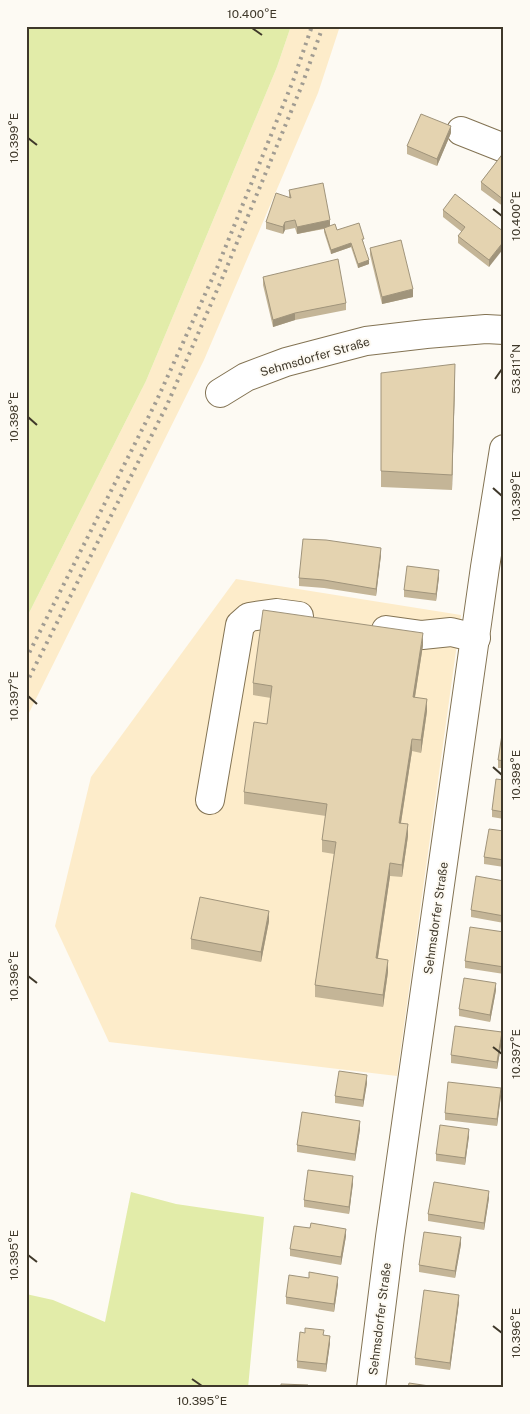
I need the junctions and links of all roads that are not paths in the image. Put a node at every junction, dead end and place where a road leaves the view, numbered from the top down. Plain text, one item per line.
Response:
1 (461, 131) dead end
2 (504, 148) edge
3 (504, 330) edge
4 (220, 393) dead end
5 (504, 449) edge
6 (325, 620) edge
7 (364, 626) edge
8 (476, 638) junction
9 (210, 800) dead end
10 (371, 1388) edge

1 - 2 main road
3 - 4 main road, Sehmsdorfer Straße
5 - 8 main road, Sehmsdorfer Straße
6 - 9 main road
7 - 8 main road
8 - 10 main road, Sehmsdorfer Straße

